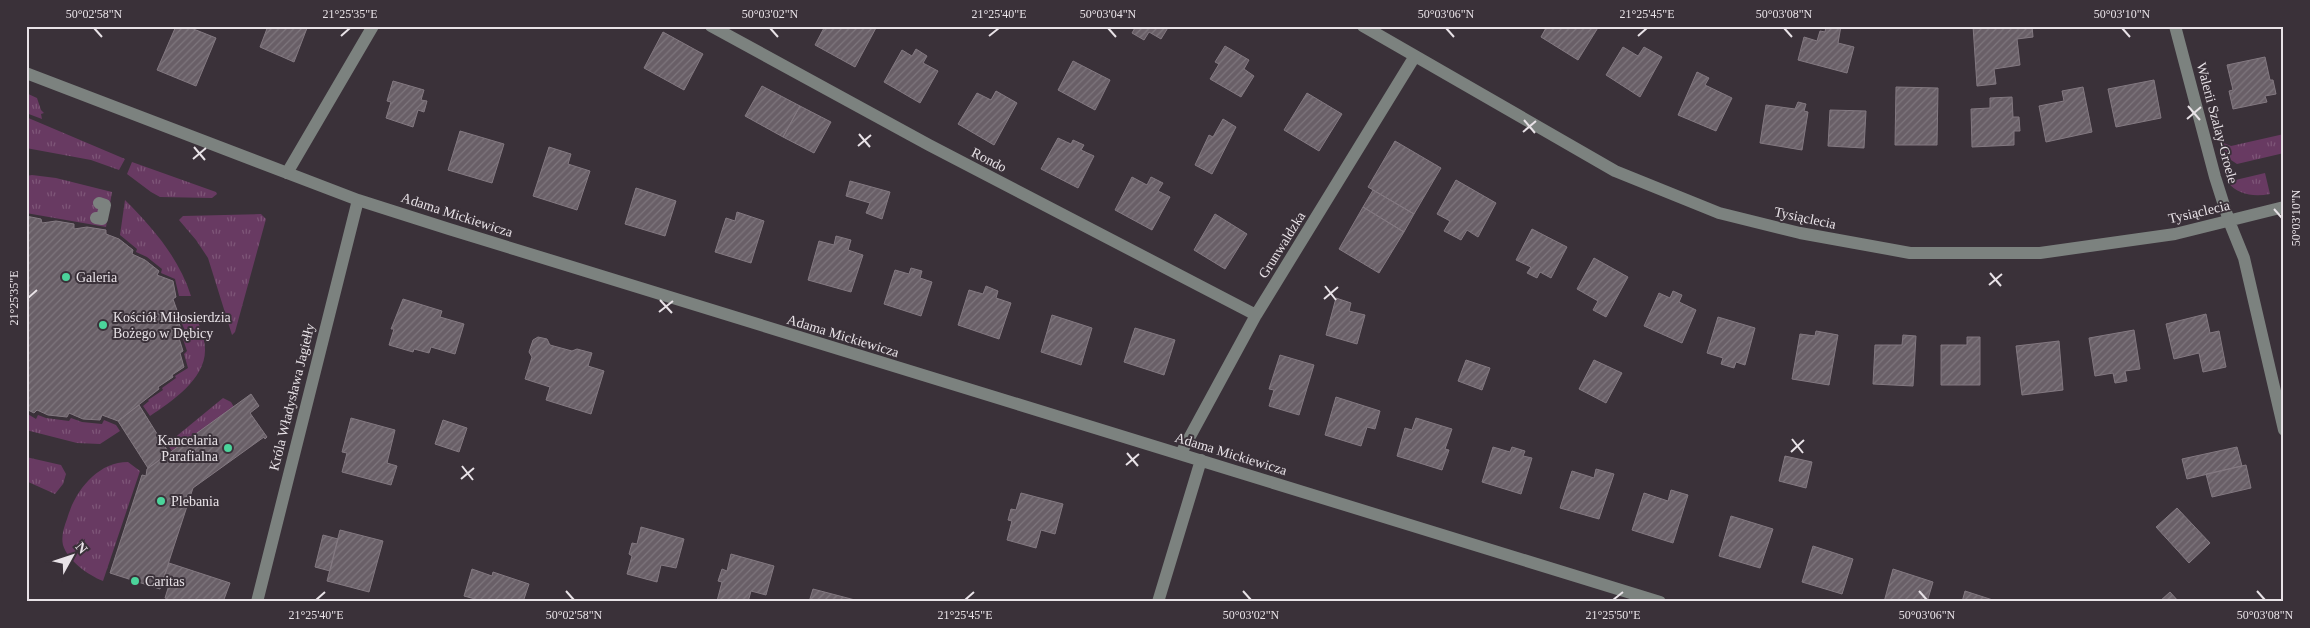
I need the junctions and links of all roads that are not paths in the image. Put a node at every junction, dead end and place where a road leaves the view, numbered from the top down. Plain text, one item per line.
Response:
1 (373, 26) edge
2 (711, 26) edge
3 (1363, 26) edge
4 (2175, 26) edge
5 (1383, 31) edge
6 (1415, 56) junction
7 (26, 73) edge
8 (287, 173) junction
9 (358, 200) junction
10 (99, 203) dead end
11 (2284, 207) edge
12 (96, 218) dead end
13 (2229, 221) junction
14 (1256, 315) junction
15 (2284, 430) edge
16 (1180, 454) junction
17 (1201, 460) junction
18 (257, 602) edge
19 (1158, 602) edge
20 (1660, 602) edge

1 - 8 street
2 - 14 street, Rondo
3 - 5 street, Tysiąclecia
4 - 13 street, Walerii Szalay-Groele
5 - 6 street, Tysiąclecia
6 - 13 street, Tysiąclecia
6 - 14 street, Grunwaldzka
7 - 8 street, Adama Mickiewicza
8 - 9 street, Adama Mickiewicza
9 - 16 street, Adama Mickiewicza
9 - 18 street, Króla Władysława Jagiełły
10 - 12 street
11 - 13 street, Tysiąclecia
13 - 15 street, Walerii Szalay-Groele
14 - 16 street, Grunwaldzka
16 - 17 street, Adama Mickiewicza
17 - 19 street
17 - 20 street, Adama Mickiewicza

